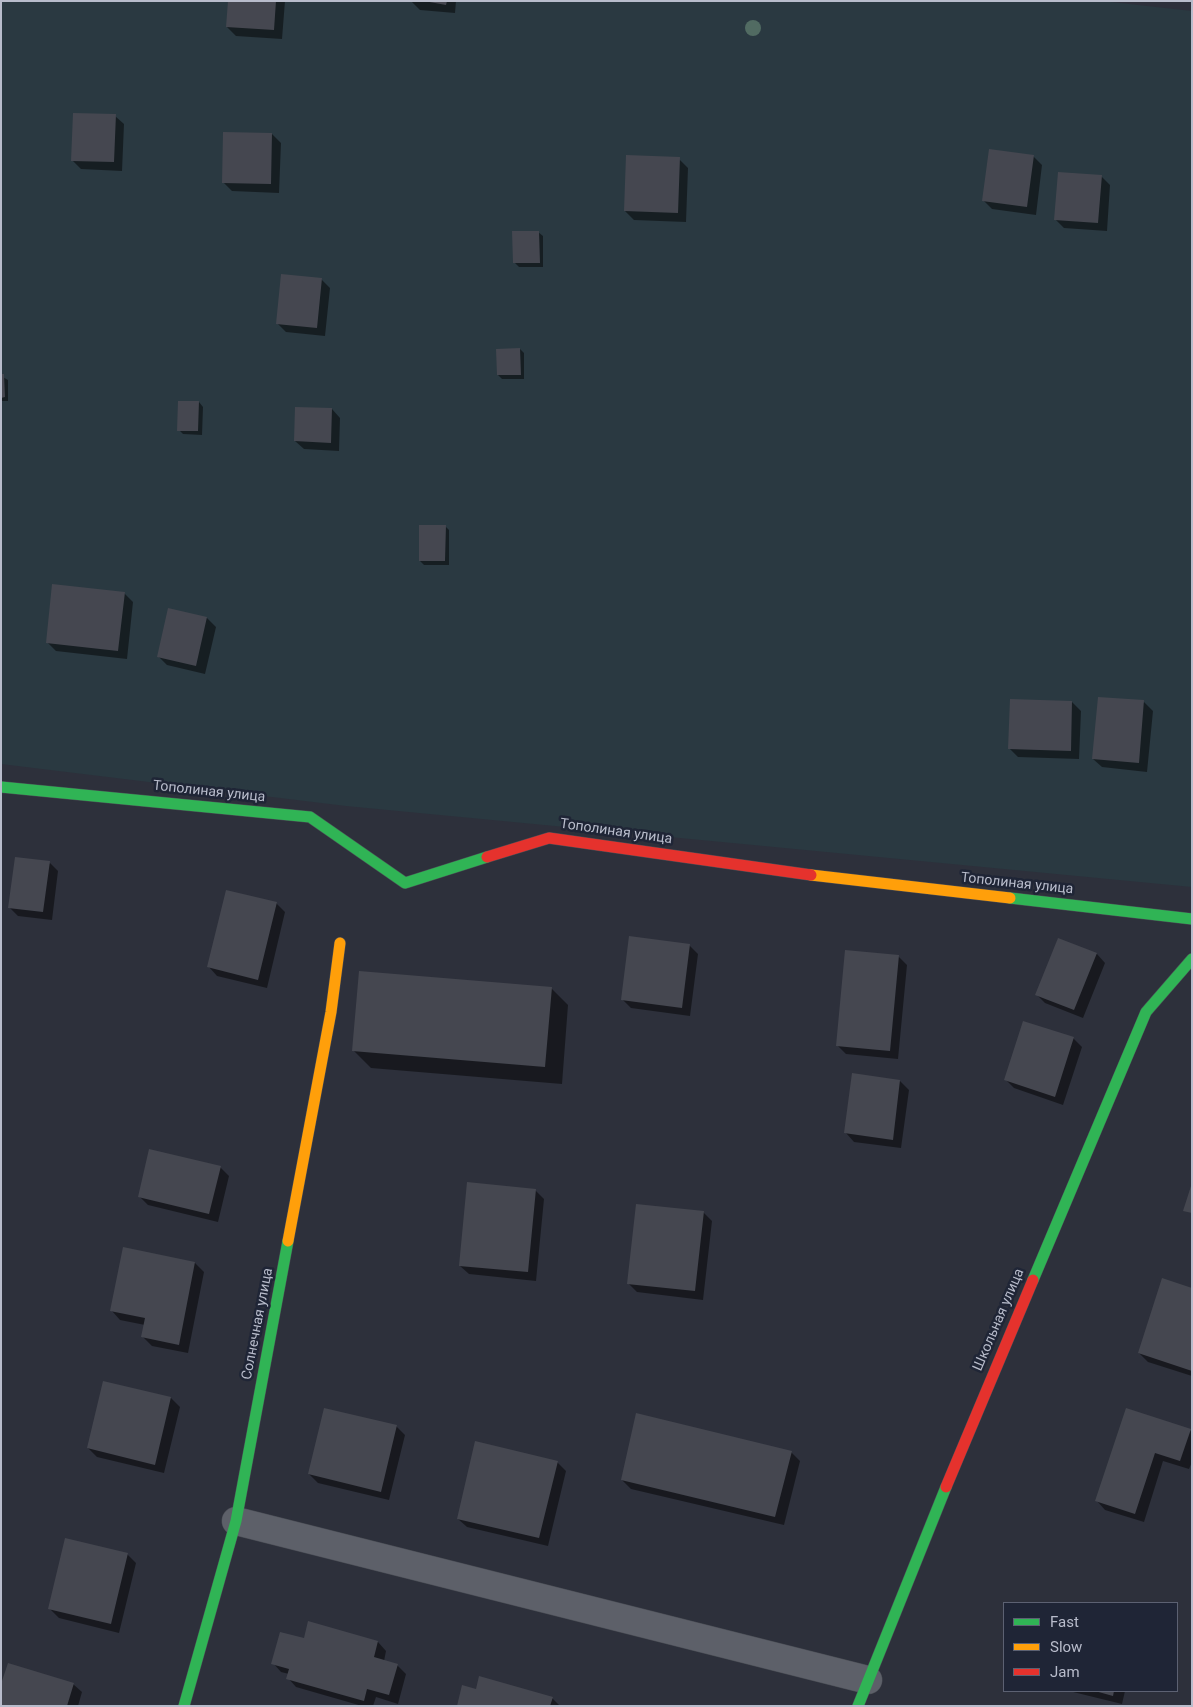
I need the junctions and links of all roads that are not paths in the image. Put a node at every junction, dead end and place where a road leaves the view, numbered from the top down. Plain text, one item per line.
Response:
1 (1, 787) edge
2 (1192, 919) edge
3 (340, 943) dead end
4 (1192, 959) edge
5 (236, 1521) junction
6 (868, 1680) junction
7 (184, 1706) edge
8 (858, 1706) edge

1 - 2 street, Тополиная улица
3 - 5 street, Солнечная улица
4 - 6 street, Школьная улица
5 - 6 street
5 - 7 street, Солнечная улица
6 - 8 street, Школьная улица

